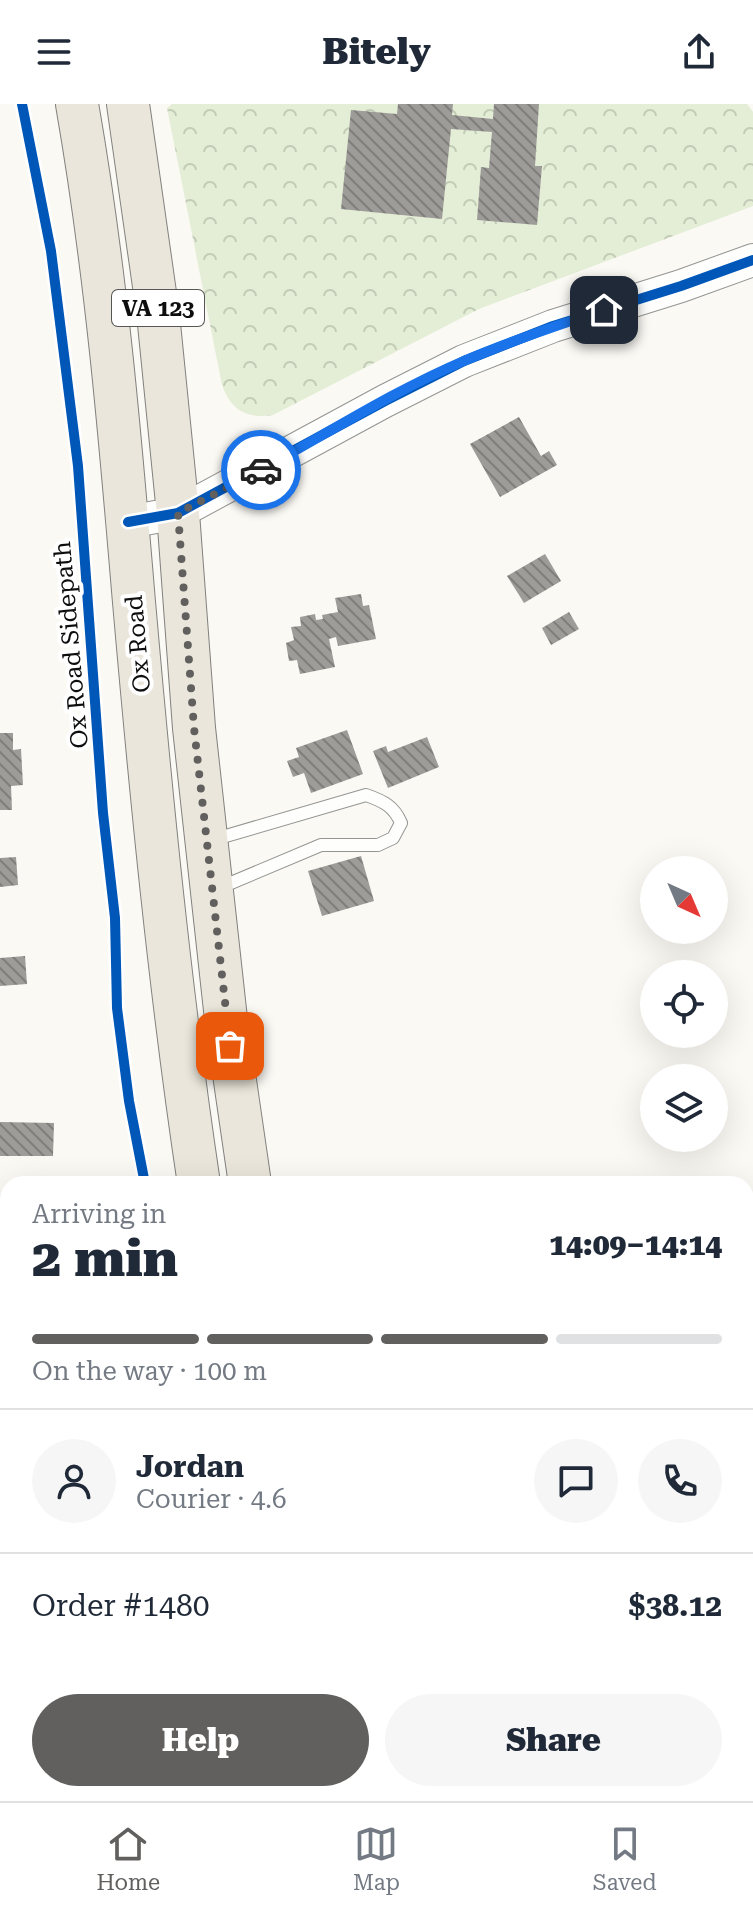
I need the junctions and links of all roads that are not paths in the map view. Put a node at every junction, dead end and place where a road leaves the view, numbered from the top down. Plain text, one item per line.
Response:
1 (77, 104) edge
2 (128, 104) edge
3 (753, 260) edge
4 (178, 513) junction
5 (128, 522) junction
6 (207, 842) junction
7 (212, 891) junction
8 (198, 1176) edge
9 (249, 1176) edge

1 - 5 main road, Ox Road / VA 123
2 - 4 main road, Ox Road / VA 123
3 - 4 street
4 - 5 street
4 - 6 main road, Ox Road / VA 123
5 - 8 main road, Ox Road / VA 123
6 - 7 main road, Ox Road / VA 123
6 - 7 lane
7 - 9 main road, Ox Road / VA 123

